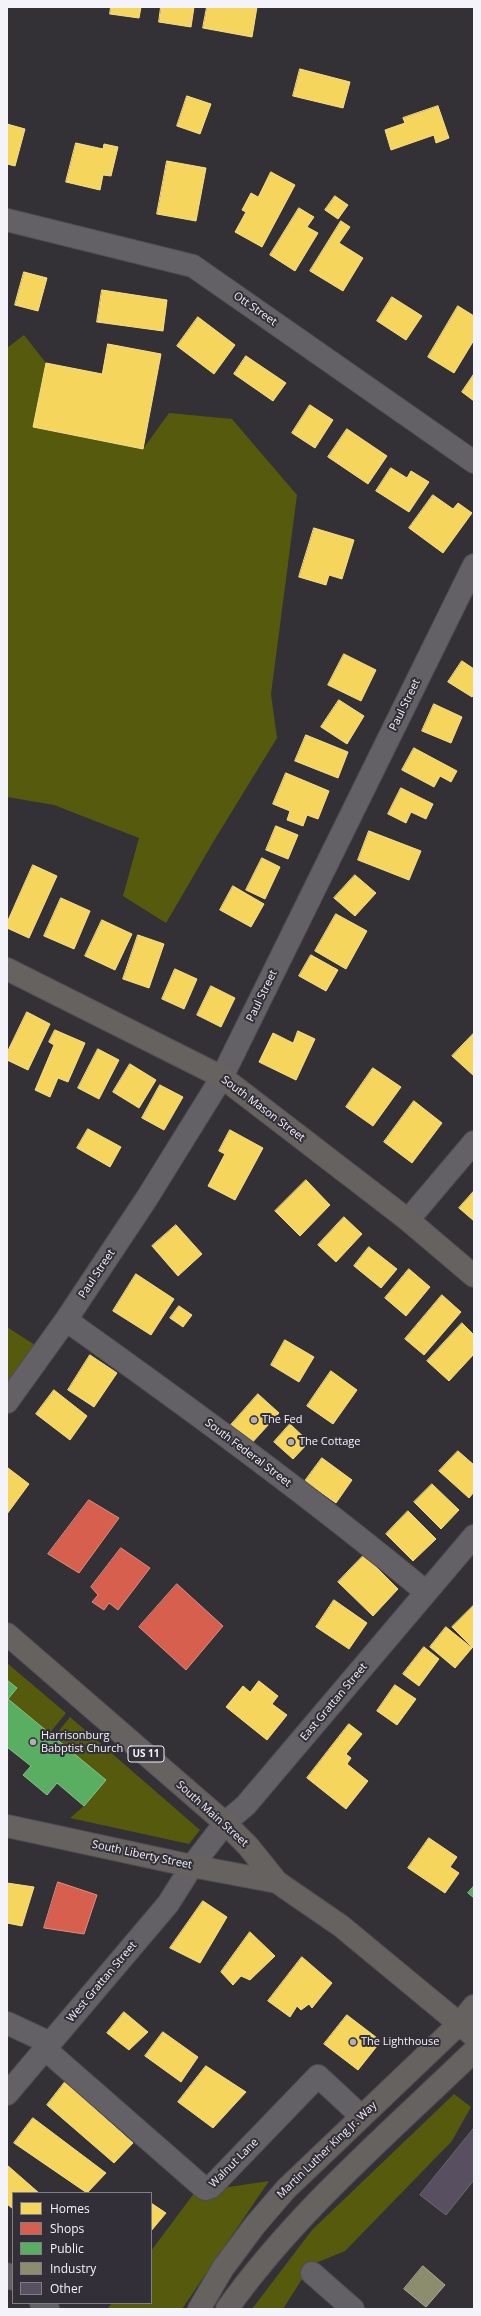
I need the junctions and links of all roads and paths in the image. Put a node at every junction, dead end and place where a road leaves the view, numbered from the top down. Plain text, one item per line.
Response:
1 (7, 220) edge
2 (474, 462) edge
3 (474, 565) edge
4 (7, 969) edge
5 (222, 1077) junction
6 (474, 1142) edge
7 (408, 1220) junction
8 (474, 1276) edge
9 (66, 1320) junction
10 (7, 1402) edge
11 (474, 1536) edge
12 (426, 1592) junction
13 (7, 1634) edge
14 (225, 1823) junction
15 (7, 1826) edge
16 (192, 1866) junction
17 (277, 1882) junction
18 (474, 2006) edge
19 (7, 2023) edge
20 (467, 2030) edge
21 (48, 2046) junction
22 (474, 2051) edge
23 (7, 2094) edge
24 (361, 2116) junction
25 (312, 2273) dead end
26 (199, 2309) edge
27 (227, 2309) edge
28 (353, 2309) edge

1 - 2 street, Ott Street
3 - 5 street, Paul Street
4 - 5 main road, South Mason Street
5 - 7 main road, South Mason Street
5 - 9 street, Paul Street
6 - 7 street
7 - 8 main road, South Mason Street
9 - 10 street, Paul Street
9 - 12 street, South Federal Street
11 - 12 street, East Grattan Street
12 - 14 street, East Grattan Street
13 - 14 main road, South Main Street / US 11
14 - 16 street, East Grattan Street
14 - 17 main road, South Main Street / US 11
15 - 16 main road, South Liberty Street / US 11
16 - 17 main road, South Liberty Street / US 11
16 - 21 street, West Grattan Street
17 - 20 main road, South Main Street / US 11
18 - 20 main road, Martin Luther King Jr. Way
19 - 21 street, Walnut Lane
20 - 24 main road, Martin Luther King Jr. Way
21 - 23 street, West Grattan Street
21 - 24 street, Walnut Lane
22 - 27 main road
24 - 26 main road, Martin Luther King Jr. Way
25 - 28 street

